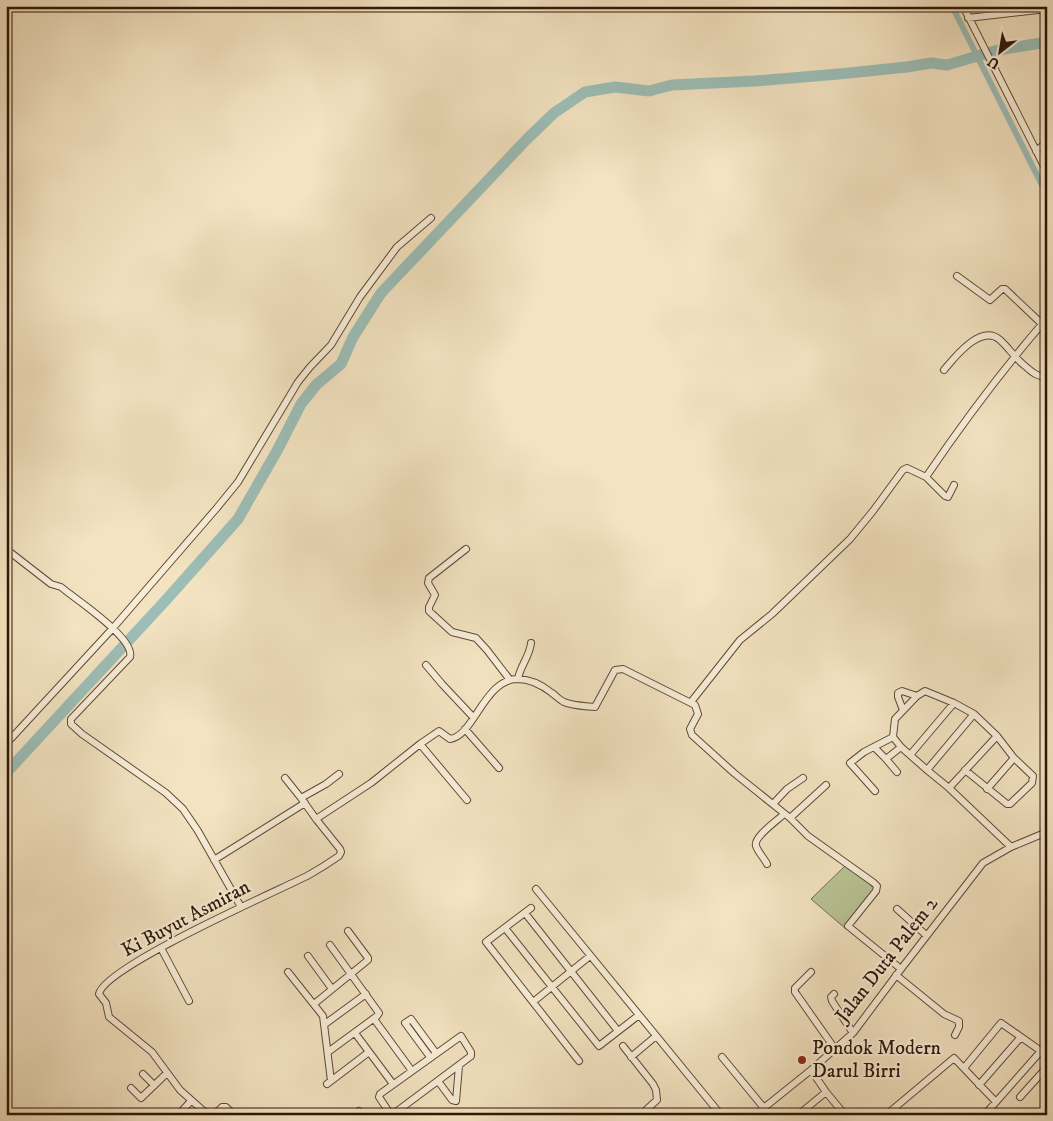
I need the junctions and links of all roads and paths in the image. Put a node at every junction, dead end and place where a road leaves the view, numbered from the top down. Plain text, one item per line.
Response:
1 (963, 6) edge
2 (1005, 6) edge
3 (1047, 9) edge
4 (1013, 13) junction
5 (968, 18) junction
6 (1047, 142) edge
7 (1036, 151) junction
8 (1047, 172) edge
9 (432, 218) dead end
10 (957, 276) dead end
11 (1044, 327) edge
12 (1014, 357) junction
13 (944, 370) dead end
14 (1047, 371) edge
15 (926, 477) junction
16 (954, 485) dead end
17 (6, 548) edge
18 (466, 549) dead end
19 (115, 630) junction
20 (531, 643) dead end
21 (426, 665) dead end
22 (518, 679) junction
23 (510, 680) junction
24 (917, 696) junction
25 (691, 702) junction
26 (954, 703) junction
27 (903, 710) junction
28 (974, 714) junction
29 (473, 717) junction
30 (464, 729) junction
31 (997, 736) junction
32 (893, 737) junction
33 (6, 744) edge
34 (420, 744) junction
35 (901, 747) junction
36 (875, 748) junction
37 (910, 755) junction
38 (1014, 758) junction
39 (886, 759) junction
40 (499, 768) dead end
41 (927, 770) junction
42 (965, 770) junction
43 (897, 772) dead end
44 (339, 774) dead end
45 (284, 778) dead end
46 (803, 778) dead end
47 (826, 786) dead end
48 (948, 788) junction
49 (987, 789) junction
50 (875, 791) dead end
51 (303, 800) junction
52 (467, 800) dead end
53 (773, 804) junction
54 (787, 816) junction
55 (316, 819) junction
56 (1047, 832) edge
57 (1011, 846) junction
58 (214, 860) junction
59 (767, 864) dead end
60 (536, 889) dead end
61 (241, 907) junction
62 (531, 908) dead end
63 (897, 909) dead end
64 (525, 913) junction
65 (505, 928) junction
66 (348, 931) dead end
67 (926, 935) junction
68 (330, 945) dead end
69 (161, 948) junction
70 (308, 956) dead end
71 (590, 956) junction
72 (901, 968) junction
73 (571, 971) junction
74 (288, 972) dead end
75 (811, 972) dead end
76 (351, 974) junction
77 (896, 975) junction
78 (552, 987) junction
79 (332, 989) junction
80 (366, 994) junction
81 (834, 994) dead end
82 (189, 1001) dead end
83 (533, 1002) junction
84 (314, 1004) junction
85 (639, 1015) junction
86 (374, 1019) junction
87 (325, 1024) junction
88 (618, 1031) junction
89 (355, 1033) junction
90 (853, 1033) junction
91 (955, 1035) dead end
92 (656, 1036) junction
93 (1021, 1037) junction
94 (622, 1046) dead end
95 (835, 1049) junction
96 (328, 1052) junction
97 (369, 1052) junction
98 (433, 1055) junction
99 (631, 1057) junction
100 (722, 1057) dead end
101 (579, 1061) dead end
102 (459, 1066) junction
103 (1047, 1067) edge
104 (964, 1068) junction
105 (412, 1070) junction
106 (811, 1070) junction
107 (167, 1073) junction
108 (143, 1074) dead end
109 (438, 1081) junction
110 (393, 1084) junction
111 (154, 1085) junction
112 (979, 1085) junction
113 (131, 1088) dead end
114 (826, 1092) junction
115 (1020, 1097) dead end
116 (191, 1100) junction
117 (996, 1102) junction
118 (764, 1108) junction
119 (646, 1110) dead end
120 (988, 1111) dead end
121 (803, 1113) edge
122 (178, 1115) edge
123 (208, 1115) edge
124 (214, 1115) edge
125 (234, 1115) edge
126 (391, 1115) edge
127 (721, 1115) edge
128 (755, 1115) edge
129 (845, 1115) edge
130 (886, 1115) edge

1 - 5 street
2 - 4 street
3 - 4 street
4 - 5 street
5 - 7 street
6 - 7 street
7 - 8 street
9 - 19 street
10 - 11 street
11 - 12 street
12 - 13 street
12 - 14 street
12 - 15 street
15 - 16 street
15 - 25 street
17 - 19 street
18 - 23 street
19 - 33 street
19 - 58 street
20 - 22 street
21 - 29 street
22 - 23 street
22 - 25 street
23 - 29 street
24 - 26 street
24 - 27 street
24 - 27 street
25 - 53 street
26 - 28 street
26 - 37 street
27 - 32 street
28 - 31 street
28 - 41 street
29 - 30 street
30 - 34 street
30 - 40 street
31 - 38 street
31 - 42 street
32 - 35 street
32 - 36 street
34 - 52 street
34 - 55 street
35 - 37 street
35 - 39 street
36 - 39 street
36 - 50 street
37 - 41 street
38 - 49 street
38 - 49 street
39 - 43 street
41 - 48 street
42 - 48 street
42 - 49 street
44 - 51 street
45 - 51 street, Ki Buyut Asmiran
46 - 53 street
47 - 54 street
48 - 57 street
51 - 55 street, Ki Buyut Asmiran
51 - 58 street
53 - 54 street
54 - 59 street
54 - 72 street
55 - 61 street, Ki Buyut Asmiran
56 - 57 street, Jalan Duta Palem 2
57 - 67 street, Jalan Duta Palem 2
58 - 61 street
60 - 71 street
61 - 69 street, Ki Buyut Asmiran
62 - 64 street
63 - 67 street
64 - 65 street
64 - 73 street
65 - 78 street
65 - 83 street
66 - 76 street
67 - 72 street, Jalan Duta Palem 2
68 - 76 street
69 - 82 street
69 - 107 street, Ki Buyut Asmiran
70 - 79 street
71 - 73 street
71 - 85 street
72 - 77 street, Jalan Duta Palem 2
73 - 78 street
73 - 88 street
74 - 84 street
75 - 95 street
76 - 79 street
76 - 80 street
77 - 90 street, Jalan Duta Palem 2
77 - 91 street
78 - 83 street
78 - 88 street
79 - 84 street
80 - 86 street
80 - 87 street
81 - 90 street
83 - 101 street
84 - 87 street
85 - 88 street
85 - 92 street
86 - 89 street
86 - 105 street
87 - 96 street
89 - 96 street
89 - 97 street
90 - 95 street, Jalan Duta Palem 2
92 - 99 street
92 - 127 street
93 - 104 street
93 - 112 street
93 - 117 street
94 - 99 street
95 - 106 street, Jalan Duta Palem 2
96 - 97 street
97 - 110 street
98 - 98 street
98 - 102 street
98 - 105 street
99 - 119 street
100 - 118 street
102 - 109 street
102 - 109 street
103 - 115 street
104 - 112 street
104 - 130 street
105 - 110 street
106 - 114 street
106 - 118 street, Jalan Duta Palem 2
107 - 111 street
107 - 116 street, Ki Buyut Asmiran
108 - 111 street
109 - 126 street
110 - 126 street
111 - 113 street
112 - 117 street
114 - 121 street
114 - 129 street
116 - 122 street
116 - 123 street, Ki Buyut Asmiran
117 - 120 street
118 - 128 street, Jalan Duta Palem 2
124 - 125 street

